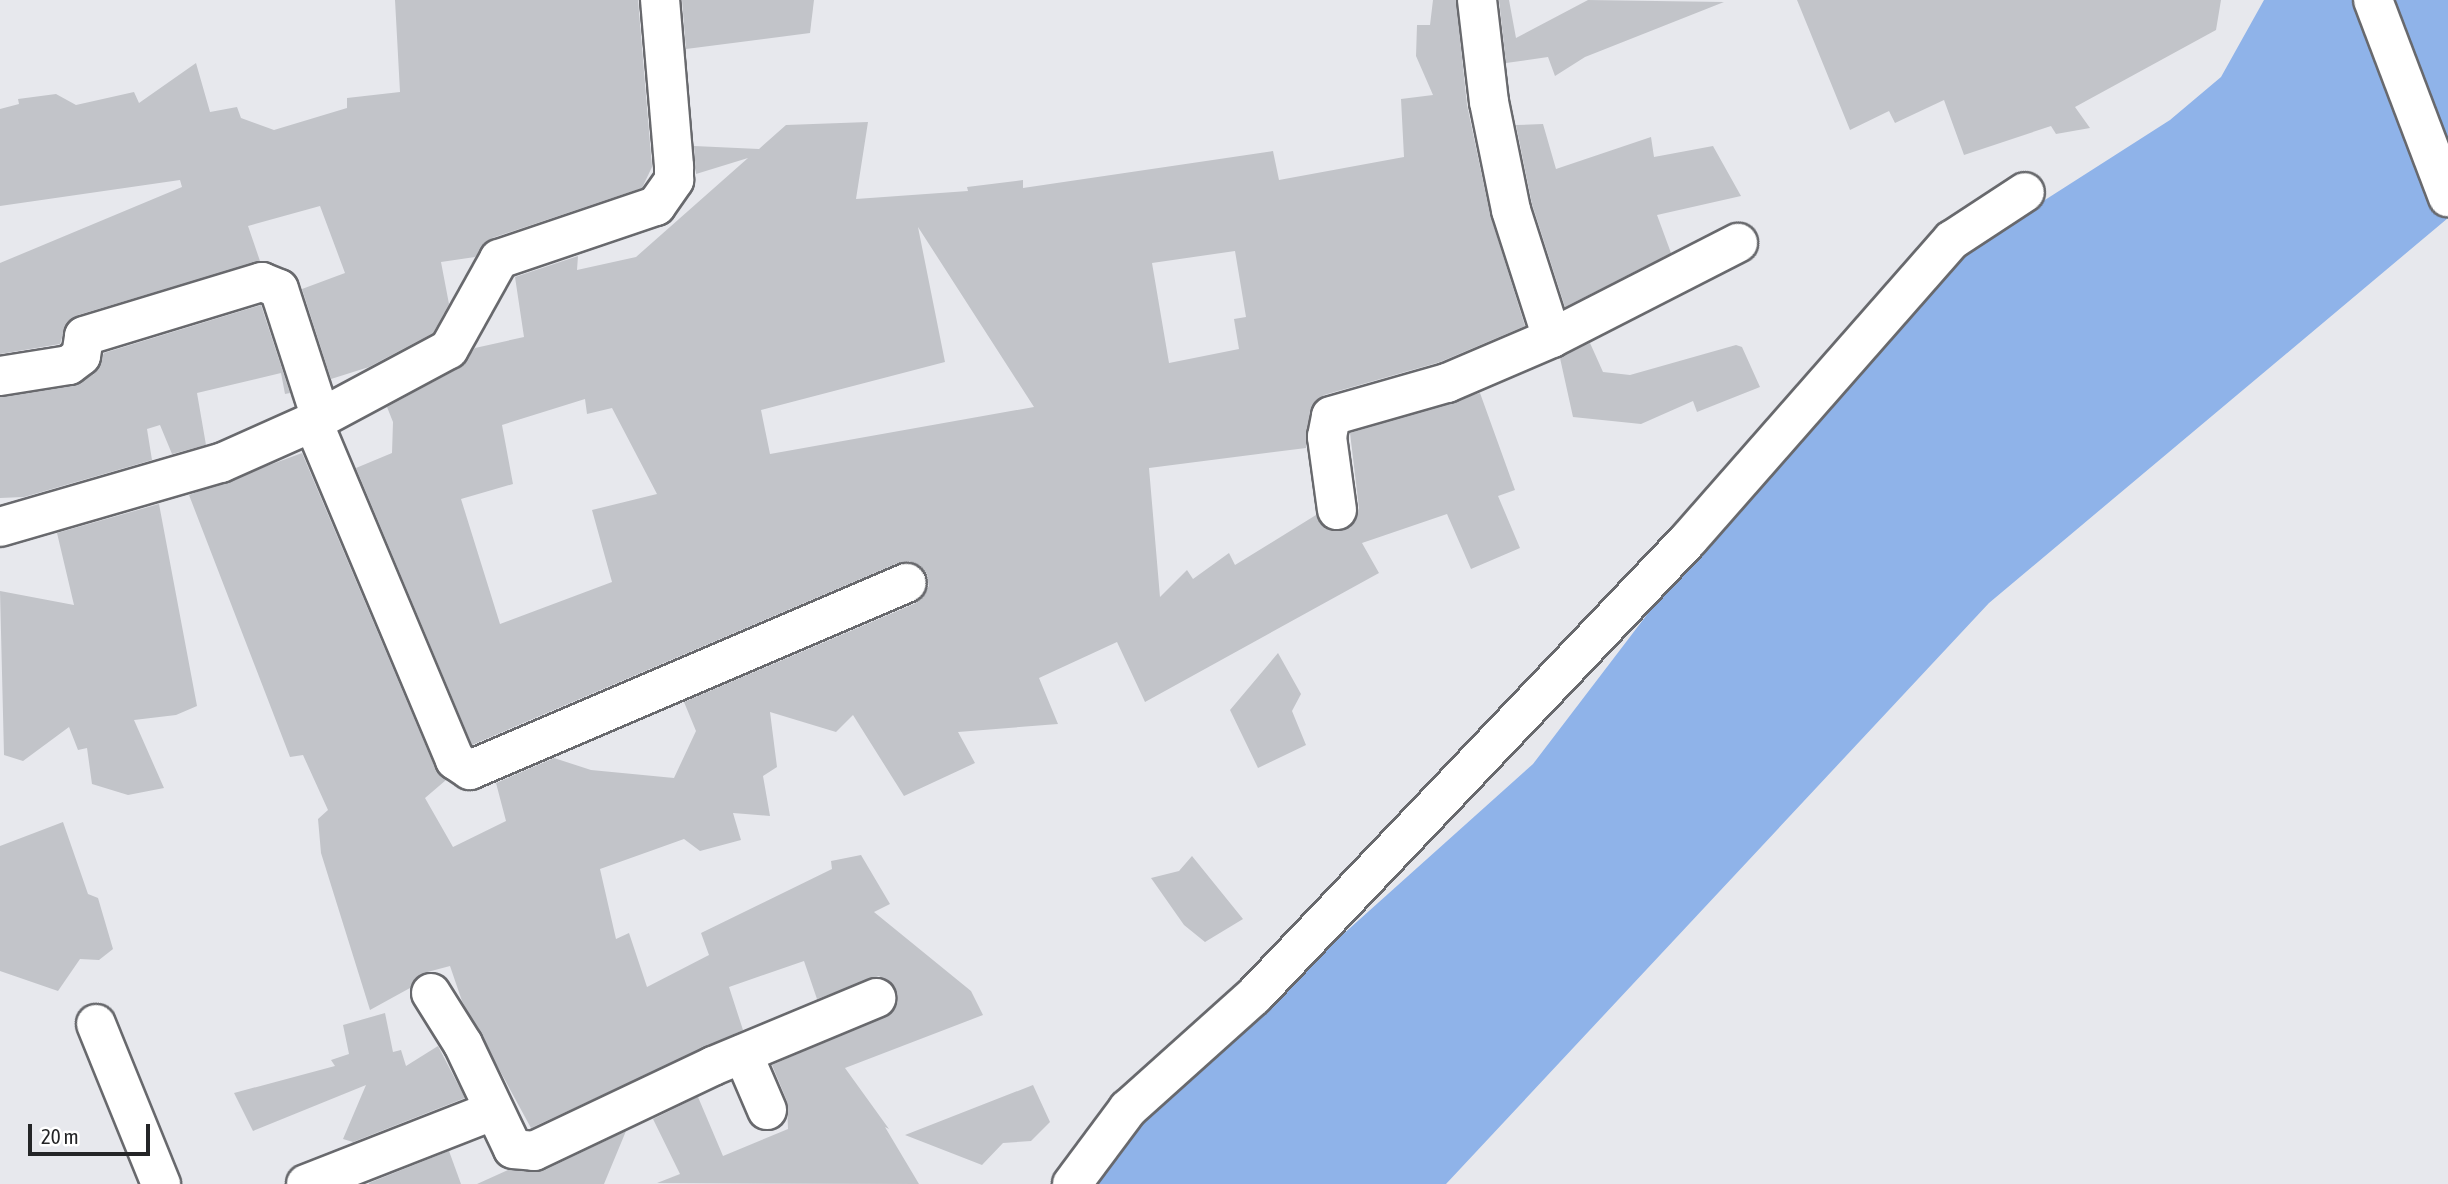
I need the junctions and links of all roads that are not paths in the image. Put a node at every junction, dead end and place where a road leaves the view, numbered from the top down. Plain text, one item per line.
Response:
1 (660, 0) edge
2 (1477, 0) edge
3 (2373, 0) edge
4 (2025, 191) dead end
5 (2448, 197) edge
6 (1738, 243) dead end
7 (1552, 338) junction
8 (0, 376) edge
9 (317, 420) junction
10 (1337, 510) dead end
11 (0, 527) edge
12 (906, 583) dead end
13 (431, 993) dead end
14 (876, 998) dead end
15 (96, 1024) dead end
16 (743, 1054) junction
17 (767, 1110) dead end
18 (492, 1111) junction
19 (160, 1184) edge
20 (306, 1184) edge
21 (1072, 1184) edge

1 - 9 street
2 - 7 street
3 - 5 street
4 - 21 street
6 - 7 street
7 - 10 street
8 - 9 street
9 - 11 street
9 - 12 street
13 - 18 street
14 - 16 street
15 - 19 street
16 - 17 street
16 - 18 street
18 - 20 street

